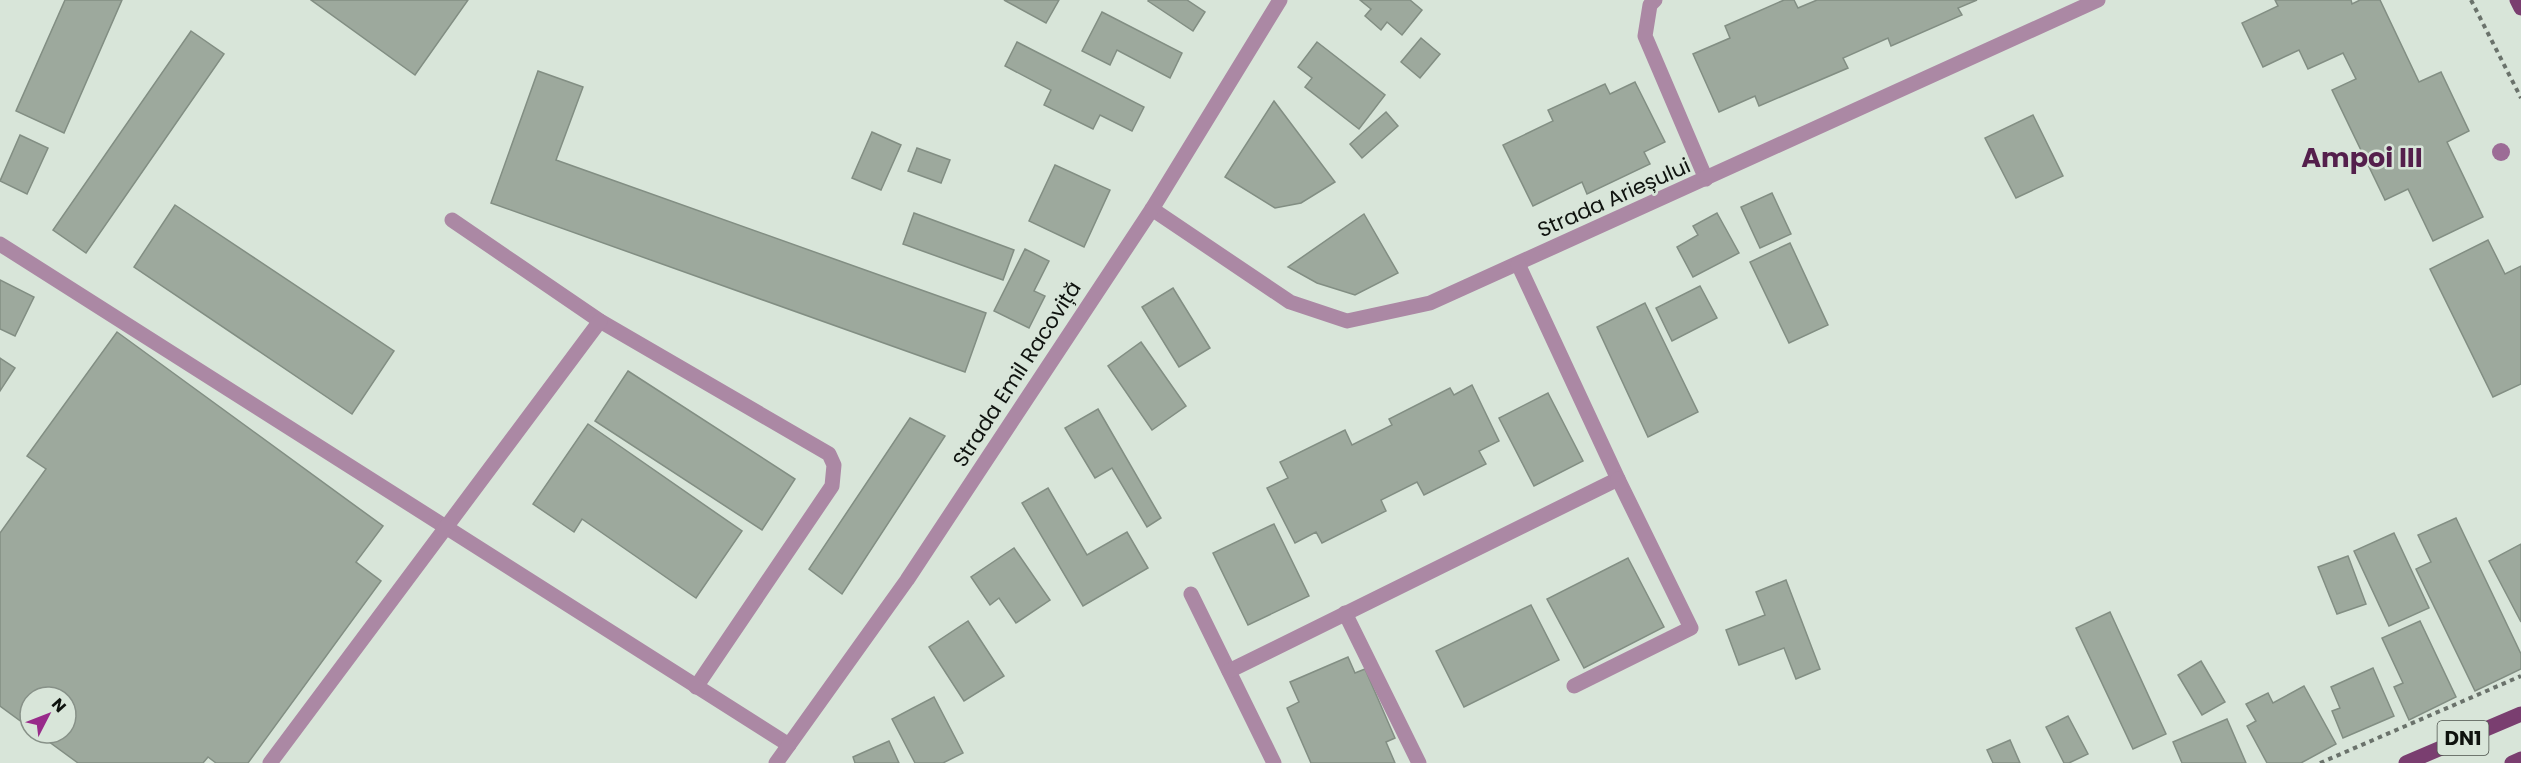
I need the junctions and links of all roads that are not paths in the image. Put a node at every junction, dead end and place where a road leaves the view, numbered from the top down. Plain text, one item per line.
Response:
1 (1280, 0) edge
2 (1655, 0) edge
3 (2098, 0) edge
4 (2517, 0) edge
5 (2521, 8) edge
6 (1706, 179) junction
7 (1152, 209) junction
8 (452, 220) dead end
9 (0, 244) edge
10 (1518, 264) junction
11 (600, 321) junction
12 (1618, 479) junction
13 (446, 527) junction
14 (1191, 594) dead end
15 (1345, 613) junction
16 (1229, 671) junction
17 (1574, 686) dead end
18 (696, 687) junction
19 (2521, 714) edge
20 (789, 745) junction
21 (2521, 759) edge
22 (270, 763) edge
23 (776, 763) edge
24 (1274, 763) edge
25 (1419, 763) edge
26 (2406, 763) edge
27 (2512, 763) edge

1 - 7 street, Strada Emil Racoviță
2 - 6 street
3 - 6 street, Strada Arieșului
4 - 5 main road
6 - 10 street, Strada Arieșului
7 - 10 street, Strada Arieșului
7 - 20 street, Strada Emil Racoviță
8 - 11 street
9 - 13 street
10 - 12 street
11 - 13 street
11 - 18 street
12 - 15 street
12 - 17 street
13 - 18 street
13 - 22 street
14 - 16 street
15 - 16 street
15 - 25 street
16 - 24 street
18 - 20 street
19 - 26 main road, DN1
20 - 23 street, Strada Emil Racoviță
21 - 27 main road, DN1

